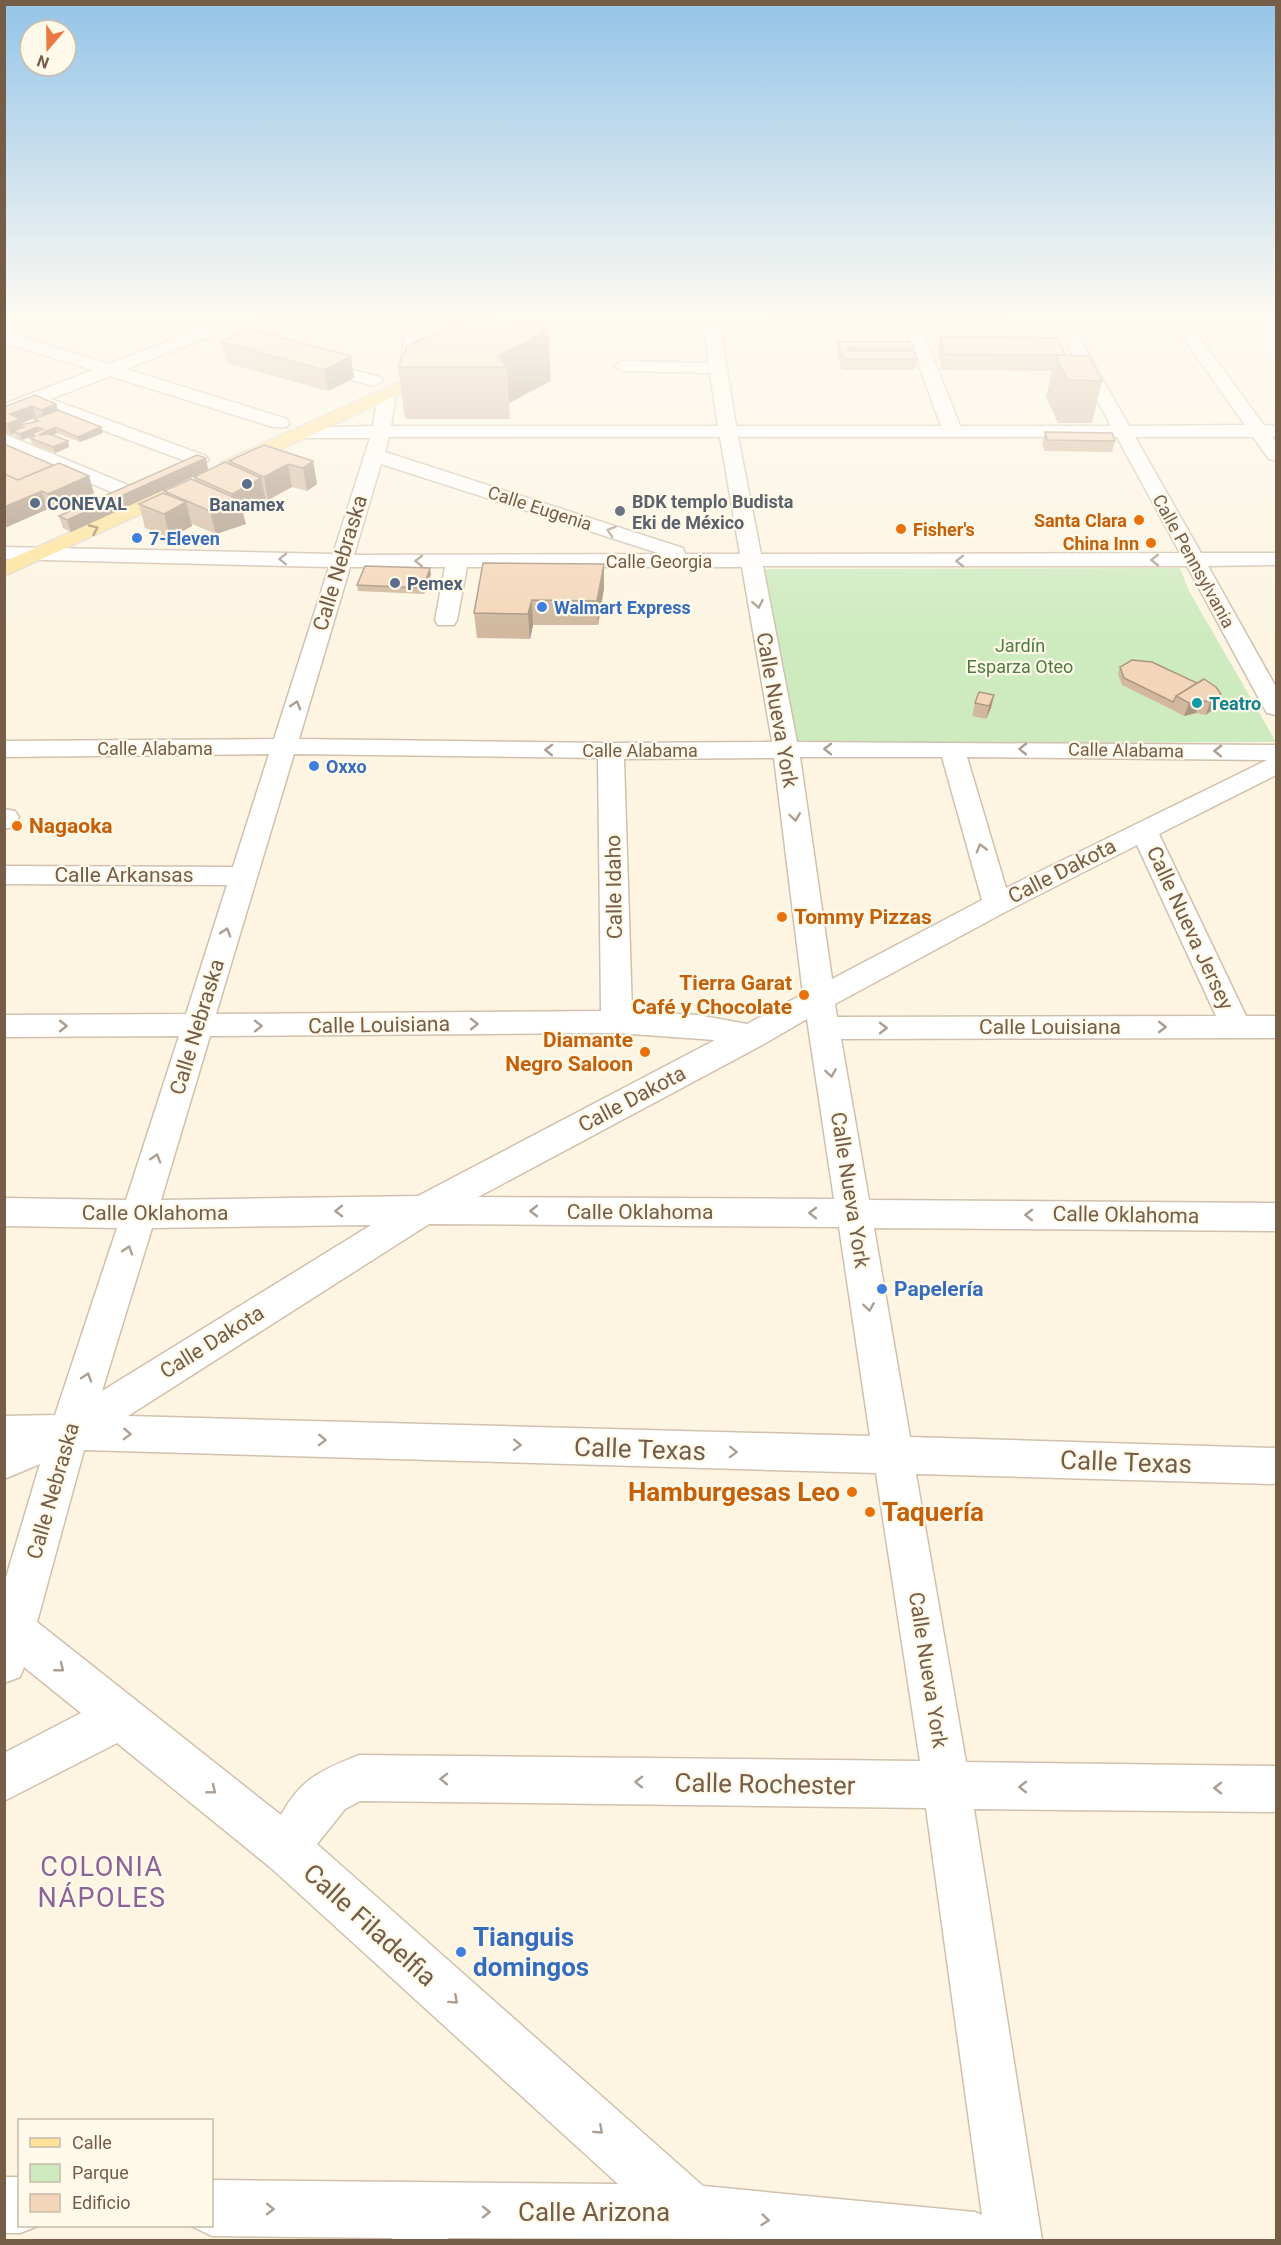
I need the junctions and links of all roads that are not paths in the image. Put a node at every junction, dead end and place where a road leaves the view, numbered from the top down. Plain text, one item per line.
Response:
1 (91, 424) edge
2 (279, 424) edge
3 (318, 424) edge
4 (378, 424) edge
5 (727, 424) edge
6 (950, 424) edge
7 (1119, 424) edge
8 (1123, 431) junction
9 (1268, 431) edge
10 (304, 432) junction
11 (728, 432) junction
12 (953, 432) junction
13 (4, 440) edge
14 (377, 444) junction
15 (1276, 455) edge
16 (179, 469) edge
17 (201, 472) junction
18 (148, 483) edge
19 (128, 492) junction
20 (8, 545) edge
21 (41, 554) junction
22 (1276, 559) edge
23 (1193, 560) junction
24 (341, 561) junction
25 (386, 561) junction
26 (706, 561) junction
27 (750, 561) junction
28 (455, 568) junction
29 (4, 570) edge
30 (591, 576) edge
31 (333, 587) junction
32 (446, 620) dead end
33 (1276, 708) edge
34 (284, 746) junction
35 (4, 749) edge
36 (786, 749) junction
37 (952, 749) junction
38 (611, 751) junction
39 (1276, 752) edge
40 (1276, 765) edge
41 (1144, 830) junction
42 (4, 875) edge
43 (244, 876) junction
44 (997, 904) junction
45 (822, 1013) junction
46 (617, 1022) junction
47 (4, 1026) edge
48 (197, 1026) junction
49 (1236, 1027) junction
50 (1276, 1027) edge
51 (753, 1036) junction
52 (423, 1210) junction
53 (4, 1212) edge
54 (854, 1213) junction
55 (139, 1214) junction
56 (1276, 1217) edge
57 (69, 1432) junction
58 (4, 1434) edge
59 (894, 1456) junction
60 (4, 1461) edge
61 (1276, 1466) edge
62 (8, 1638) edge
63 (120, 1717) junction
64 (4, 1778) edge
65 (947, 1787) junction
66 (1276, 1789) edge
67 (288, 1851) junction
68 (213, 2208) edge
69 (421, 2226) edge
70 (708, 2227) edge
71 (975, 2241) edge
72 (1014, 2241) edge

1 - 17 street
2 - 17 main road
3 - 10 main road
4 - 14 street, Calle Nebraska
5 - 11 street, Calle Nueva York
6 - 12 street
7 - 8 street, Calle Pennsylvania
8 - 9 street
8 - 12 street
8 - 23 street, Calle Pennsylvania
9 - 15 street
10 - 14 street
10 - 17 main road
11 - 12 street
11 - 14 street
11 - 27 street, Calle Nueva York
13 - 19 street
14 - 24 street, Calle Nebraska
26 -> 14 street, Calle Eugenia
16 - 17 main road
21 -> 17 main road
18 - 19 main road
19 - 20 main road
20 - 21 street, Calle Georgia
24 -> 21 street, Calle Georgia
21 - 29 main road
22 - 23 street, Calle Georgia
23 -> 27 street, Calle Georgia
23 - 33 street, Calle Pennsylvania
24 - 25 street, Calle Georgia
24 - 31 street, Calle Nebraska
28 -> 25 street, Calle Georgia
25 - 31 street
26 - 27 street, Calle Georgia
26 - 28 street, Calle Georgia
27 -> 36 street, Calle Nueva York
28 - 30 street
28 - 32 street
34 -> 31 street, Calle Nebraska
34 - 35 street, Calle Alabama
38 -> 34 street, Calle Alabama
34 - 43 street, Calle Nebraska
37 -> 36 street, Calle Alabama
36 - 38 street, Calle Alabama
36 -> 45 street, Calle Nueva York
39 -> 37 street, Calle Alabama
44 -> 37 street
38 - 46 street, Calle Idaho
40 - 41 street, Calle Dakota
41 - 44 street, Calle Dakota
41 - 49 street, Calle Nueva Jersey
42 - 43 street, Calle Arkansas
48 -> 43 street, Calle Nebraska
44 - 45 street, Calle Dakota
45 -> 49 street, Calle Louisiana
45 - 51 street, Calle Dakota
45 -> 54 street, Calle Nueva York
48 -> 46 street, Calle Louisiana
46 - 51 street, Calle Louisiana
47 -> 48 street, Calle Louisiana
55 -> 48 street, Calle Nebraska
49 - 50 street, Calle Louisiana
51 - 52 street, Calle Dakota
54 -> 52 street, Calle Oklahoma
52 -> 55 street, Calle Oklahoma
52 - 57 street, Calle Dakota
53 - 55 street, Calle Oklahoma
56 -> 54 street, Calle Oklahoma
54 -> 59 street, Calle Nueva York
57 -> 55 street, Calle Nebraska
57 - 58 street, Calle Texas
57 -> 59 street, Calle Texas
57 - 60 street, Calle Dakota
57 - 62 street, Calle Nebraska
59 - 61 street, Calle Texas
59 - 65 street, Calle Nueva York
62 -> 63 street, Calle Filadelfia
63 - 64 street
63 -> 67 street, Calle Filadelfia
66 -> 65 street, Calle Rochester
65 -> 67 street, Calle Rochester
65 - 72 street, Calle Nueva York
67 -> 70 street, Calle Filadelfia
68 -> 69 street, Calle Arizona
69 -> 70 street, Calle Arizona
70 -> 71 street, Calle Arizona

